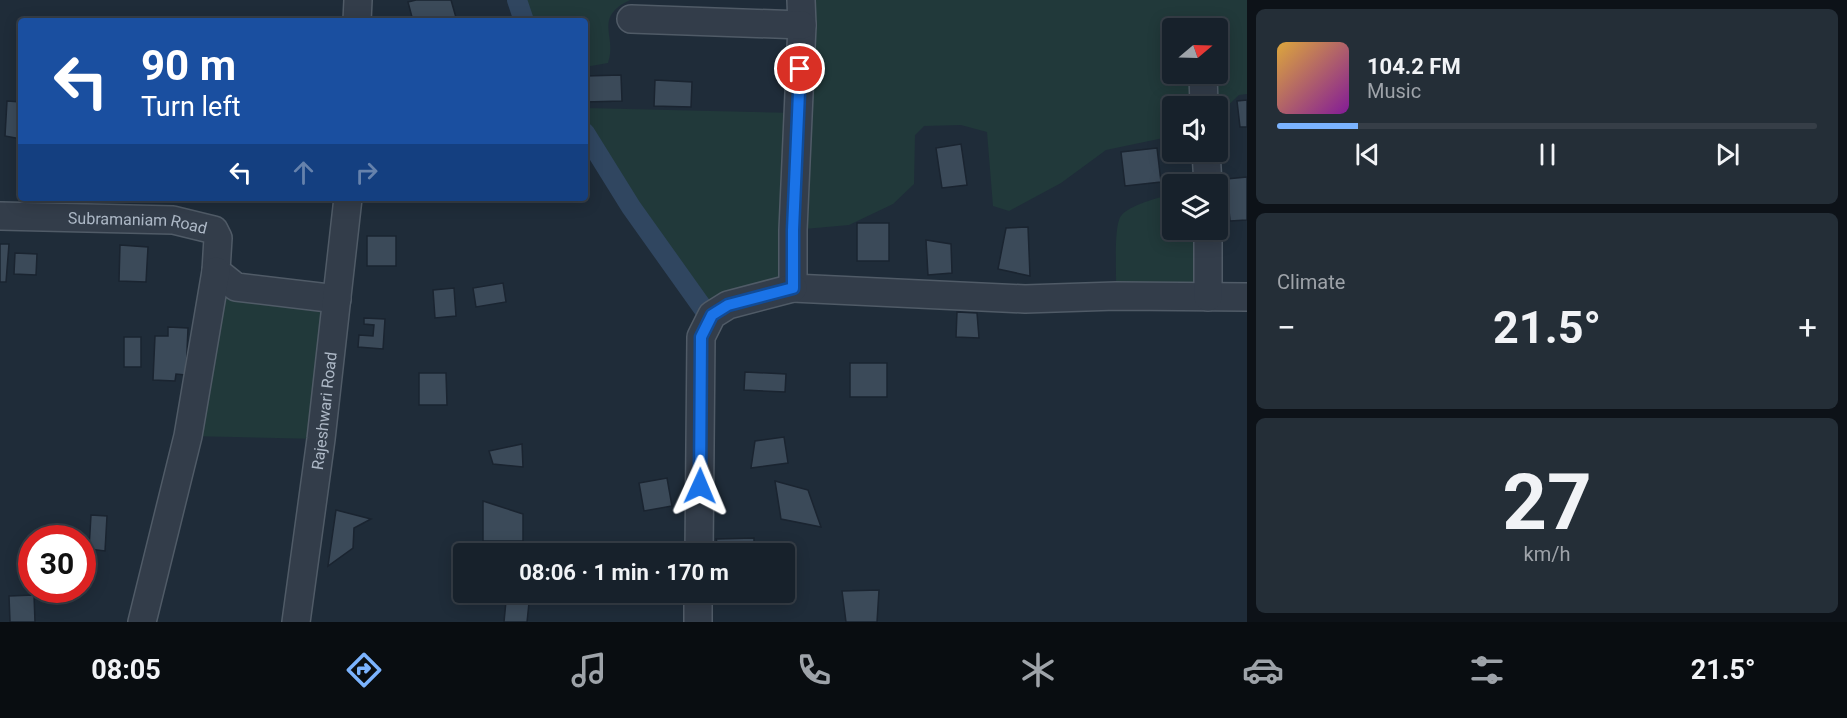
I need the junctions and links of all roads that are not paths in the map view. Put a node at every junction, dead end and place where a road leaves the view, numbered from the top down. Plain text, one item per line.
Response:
1 (358, 0) edge
2 (802, 13) edge
3 (357, 18) edge
4 (631, 19) dead end
5 (348, 201) edge
6 (0, 216) edge
7 (1208, 240) edge
8 (216, 270) junction
9 (793, 288) junction
10 (1208, 297) junction
11 (1247, 297) edge
12 (336, 299) junction
13 (699, 543) edge
14 (698, 603) edge
15 (142, 622) edge
16 (296, 622) edge
17 (698, 622) edge

1 - 3 street
2 - 4 street
2 - 9 street
5 - 12 street, Rajeshwari Road
6 - 8 street, Subramaniam Road
7 - 10 street
8 - 12 street
8 - 15 street
9 - 10 street
9 - 13 street
10 - 11 street
12 - 16 street, Rajeshwari Road
14 - 17 street

